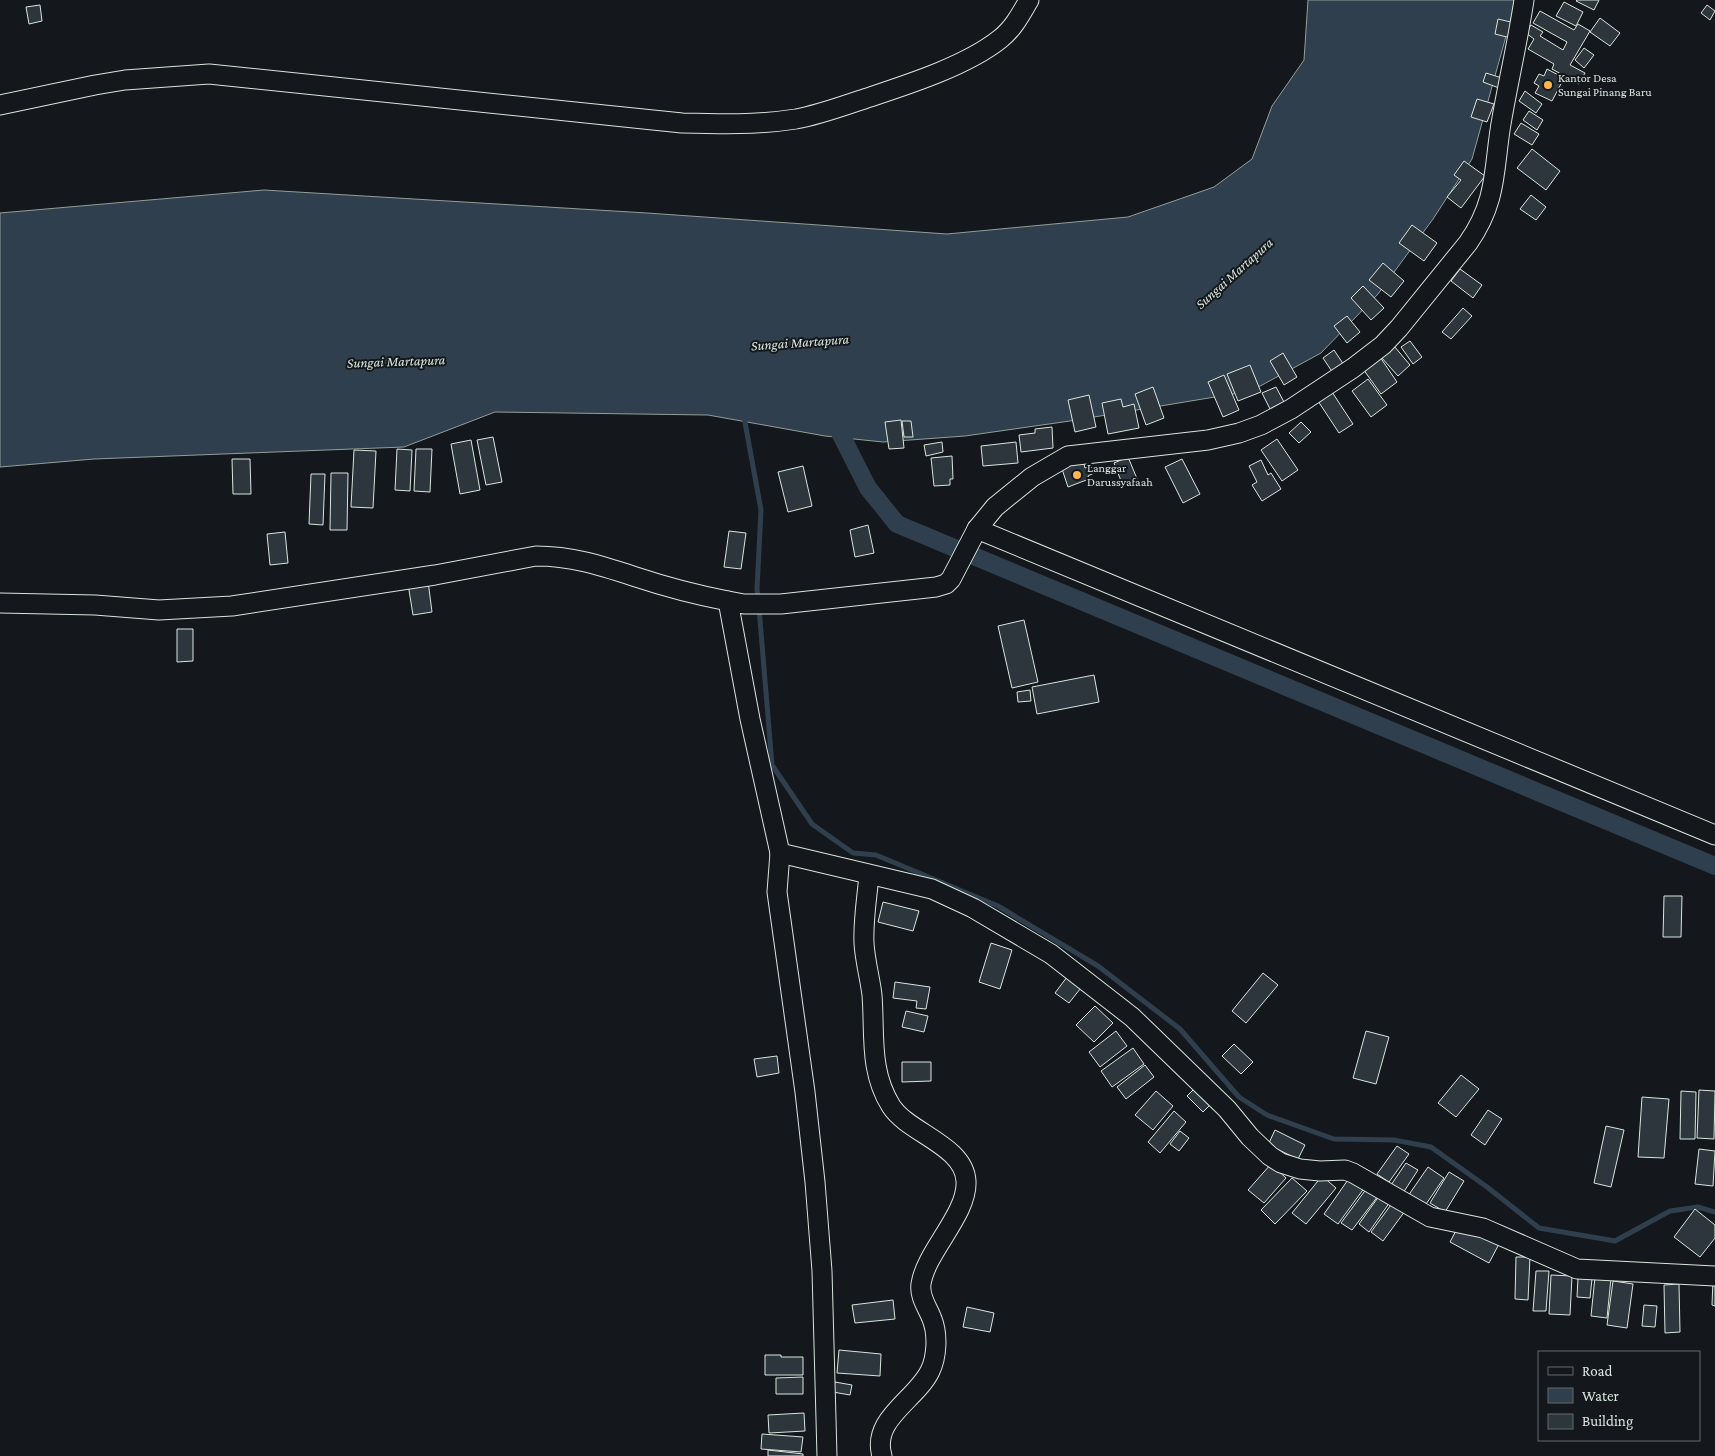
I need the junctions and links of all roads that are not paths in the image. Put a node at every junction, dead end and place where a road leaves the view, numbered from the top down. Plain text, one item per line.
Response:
1 (1029, 0) edge
2 (1524, 0) edge
3 (0, 105) edge
4 (975, 532) junction
5 (0, 603) edge
6 (736, 603) junction
7 (1715, 835) edge
8 (780, 853) junction
9 (866, 875) junction
10 (1715, 1276) edge
11 (827, 1456) edge
12 (882, 1456) edge

1 - 3 street
2 - 4 street
4 - 6 street
4 - 7 street
5 - 6 street
6 - 8 street
8 - 9 street
8 - 11 street
9 - 10 street
9 - 12 street

